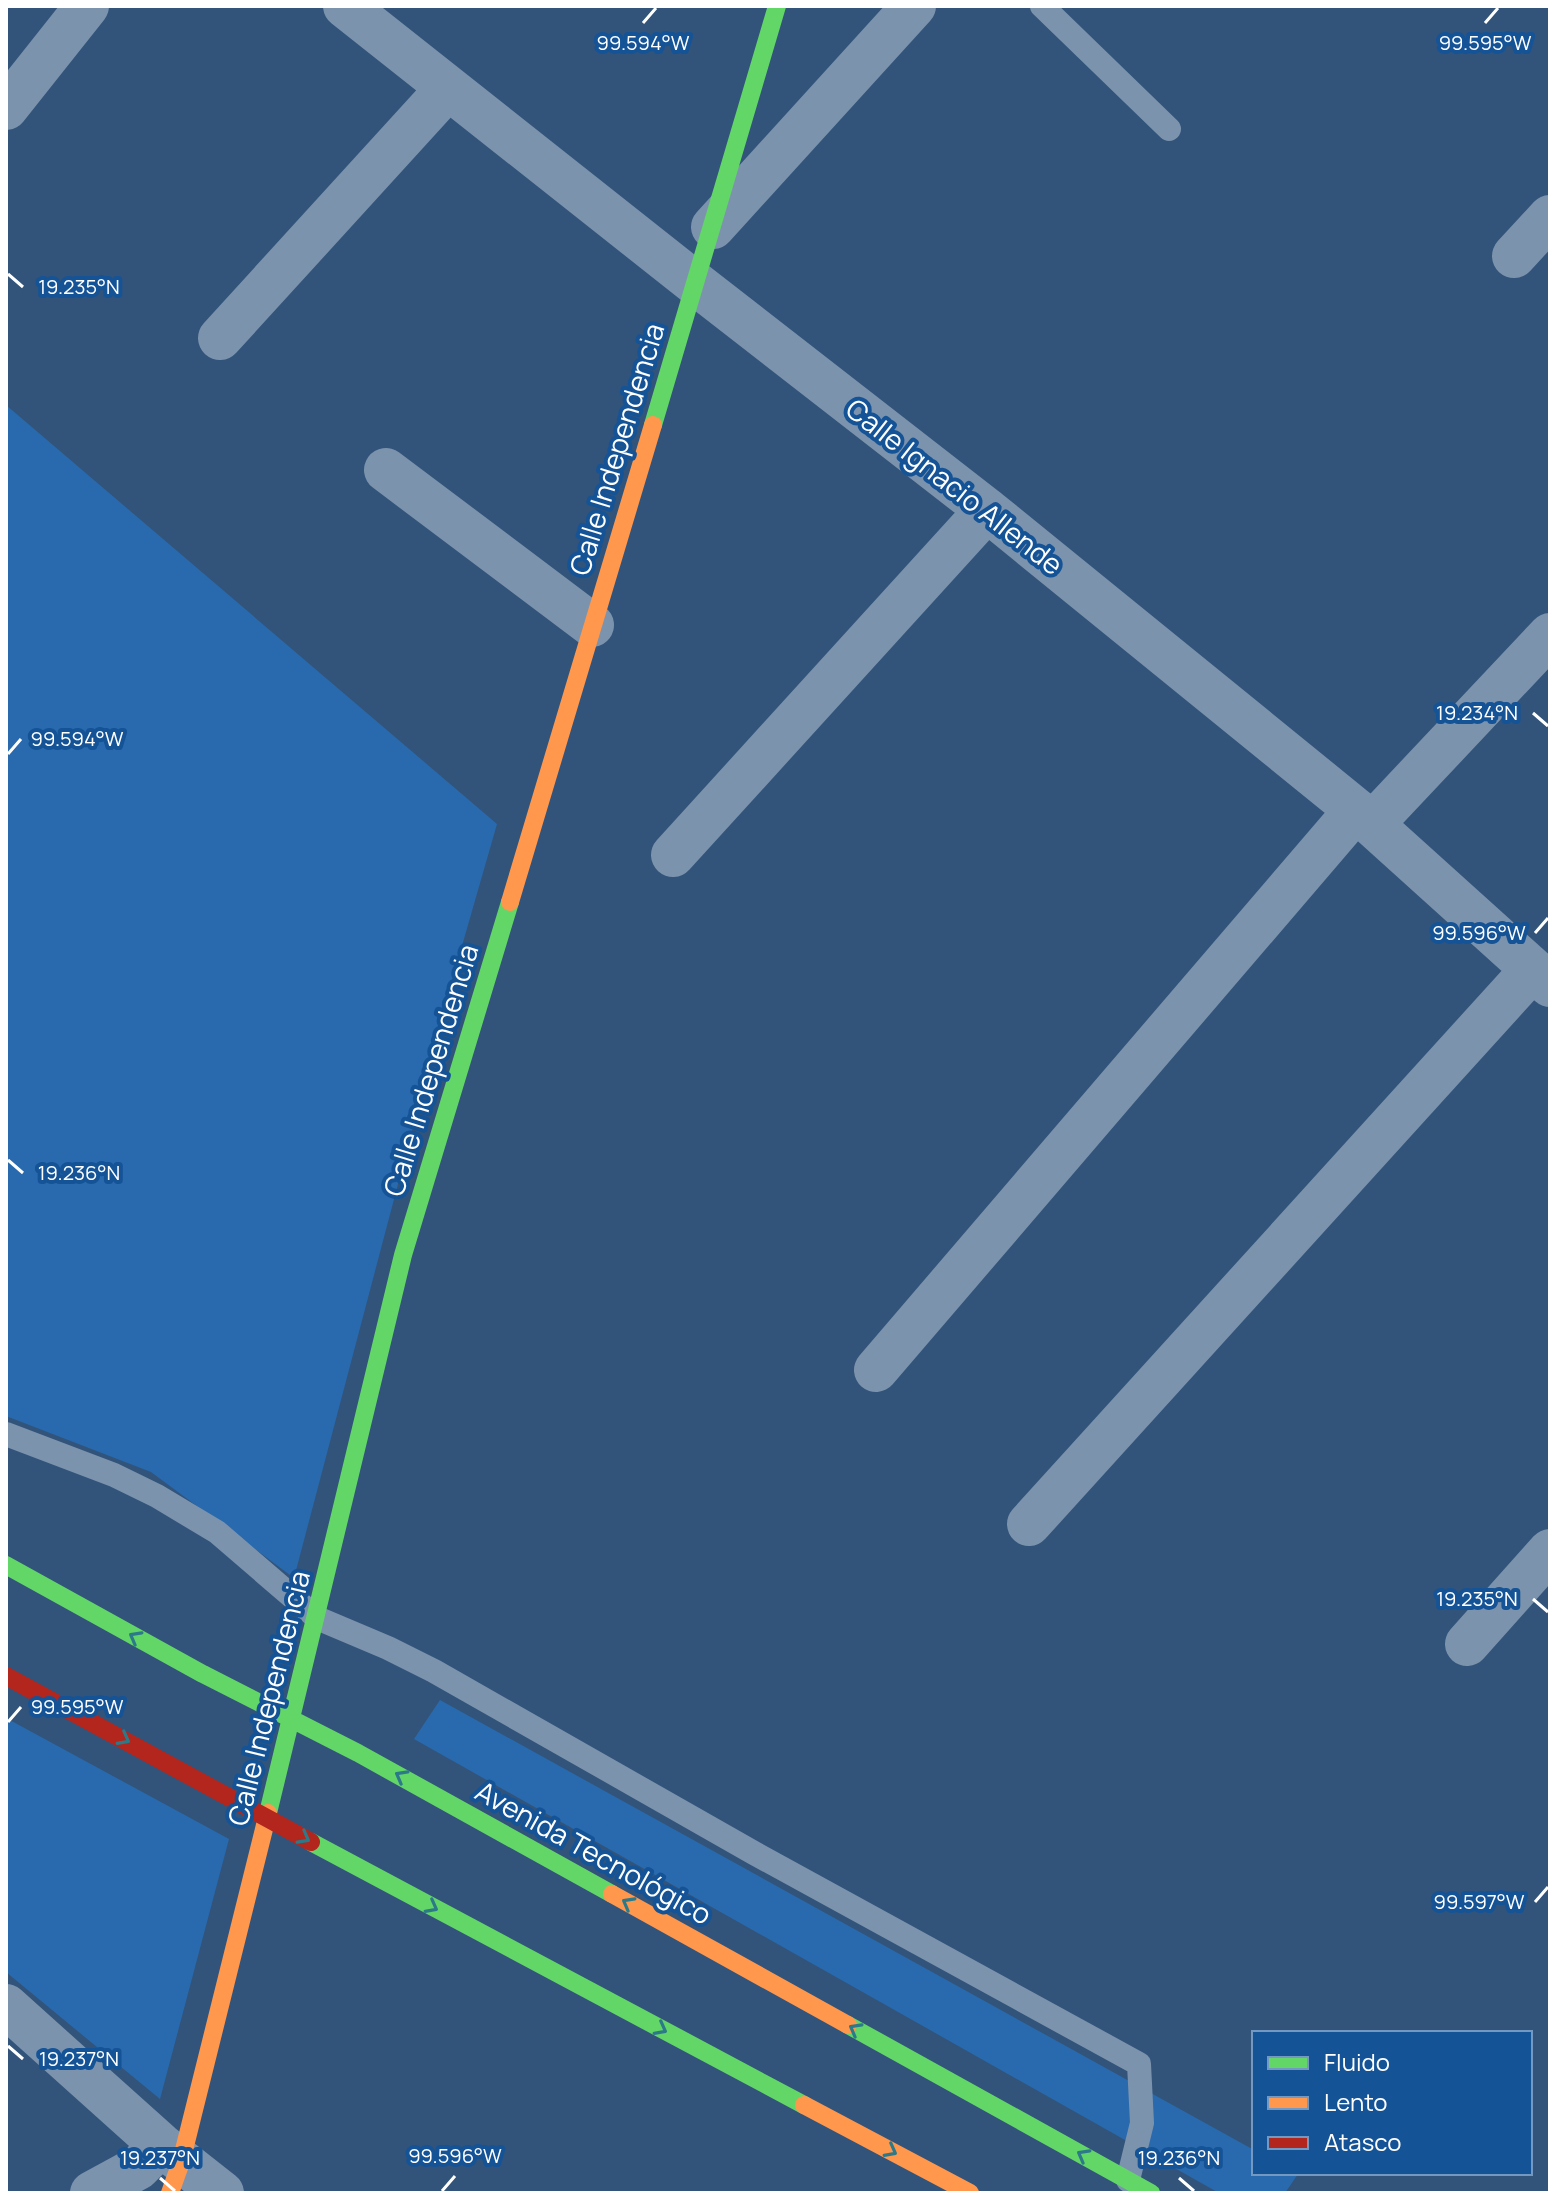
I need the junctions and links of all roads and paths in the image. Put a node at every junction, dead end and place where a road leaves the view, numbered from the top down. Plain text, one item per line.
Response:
1 (87, 6) edge
2 (345, 6) edge
3 (777, 6) edge
4 (914, 6) edge
5 (1042, 6) edge
6 (448, 88) junction
7 (6, 108) edge
8 (1169, 129) dead end
9 (1550, 217) edge
10 (713, 227) junction
11 (1514, 256) dead end
12 (695, 283) junction
13 (220, 338) dead end
14 (386, 470) dead end
15 (987, 510) junction
16 (592, 625) junction
17 (1550, 635) edge
18 (1365, 816) junction
19 (673, 855) dead end
20 (1541, 978) edge
21 (876, 1370) dead end
22 (6, 1434) edge
23 (1029, 1524) dead end
24 (1550, 1551) edge
25 (6, 1565) edge
26 (317, 1618) junction
27 (1467, 1644) dead end
28 (6, 1676) edge
29 (12, 2022) edge
30 (171, 2166) edge
31 (1128, 2180) junction
32 (92, 2193) edge
33 (222, 2193) edge
34 (970, 2193) edge
35 (1151, 2193) edge

1 - 7 street
2 - 6 street, Calle Ignacio Allende
3 - 10 main road, Calle Independencia
4 - 10 street
5 - 8 lane
6 - 12 street, Calle Ignacio Allende
6 - 13 street
9 - 11 street
10 - 12 main road, Calle Independencia
12 - 15 street, Calle Ignacio Allende
12 - 16 main road, Calle Independencia
14 - 16 street
15 - 18 street, Calle Ignacio Allende
15 - 19 street
16 - 26 main road, Calle Independencia
17 - 18 street
18 - 20 street, Calle Ignacio Allende
18 - 21 street
20 - 23 street
22 - 26 lane
24 - 27 street
31 -> 25 main road, Avenida Tecnológico
26 - 30 main road, Calle Independencia
26 - 31 lane
28 -> 34 main road
29 - 30 street
30 - 32 street
30 - 33 street
31 - 35 main road, Avenida Tecnológico

